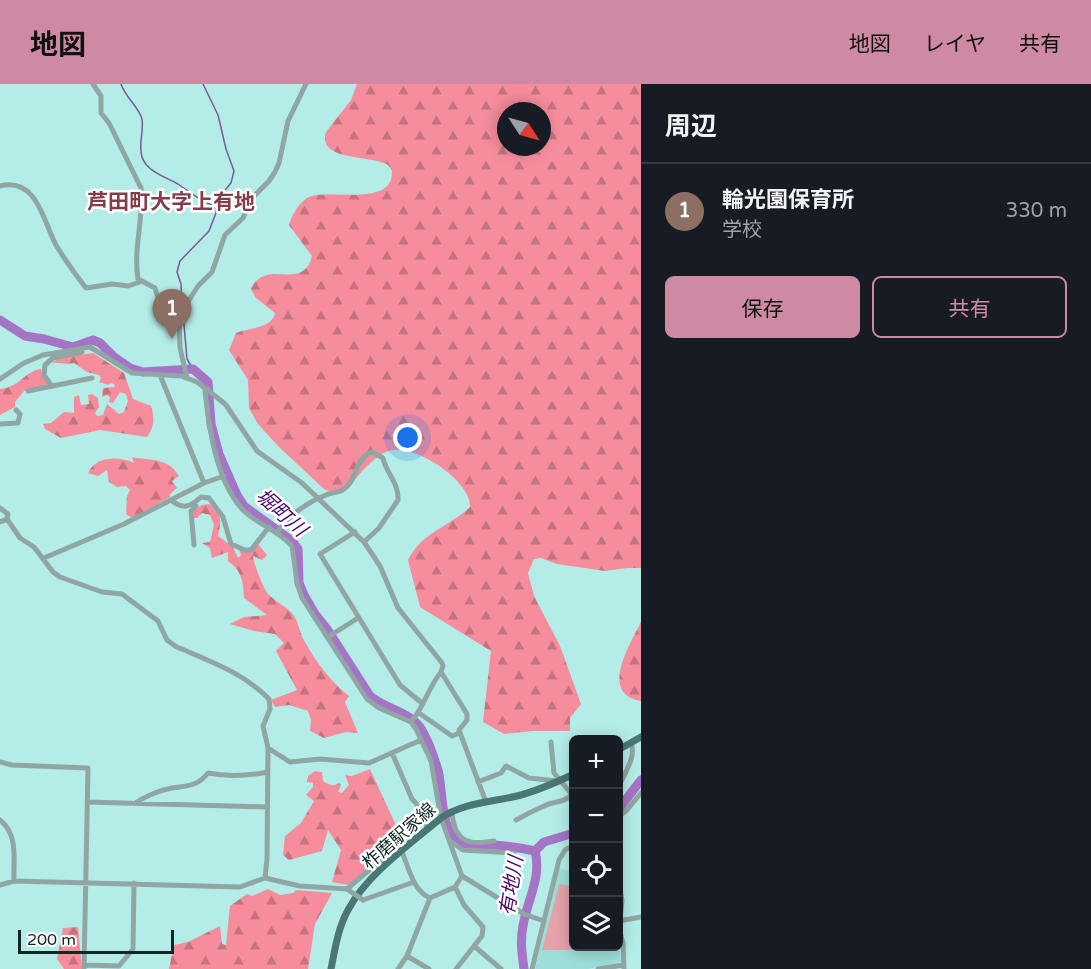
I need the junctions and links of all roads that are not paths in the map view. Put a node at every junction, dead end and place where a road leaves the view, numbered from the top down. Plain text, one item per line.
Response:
1 (93, 84) edge
2 (306, 84) edge
3 (0, 186) edge
4 (140, 282) junction
5 (179, 316) junction
6 (82, 348) junction
7 (160, 375) junction
8 (184, 377) junction
9 (92, 378) dead end
10 (0, 379) edge
11 (51, 385) junction
12 (208, 389) junction
13 (28, 391) dead end
14 (16, 410) dead end
15 (0, 424) edge
16 (224, 476) junction
17 (204, 483) junction
18 (319, 499) junction
19 (171, 500) junction
20 (196, 502) junction
21 (0, 508) edge
22 (7, 519) junction
23 (0, 522) edge
24 (268, 527) junction
25 (355, 532) junction
26 (277, 533) junction
27 (364, 542) junction
28 (194, 545) dead end
29 (44, 558) junction
30 (358, 618) junction
31 (328, 637) junction
32 (441, 672) junction
33 (423, 704) junction
34 (418, 714) junction
35 (411, 722) junction
36 (459, 733) junction
37 (641, 737) edge
38 (420, 740) junction
39 (551, 742) dead end
40 (632, 746) junction
41 (268, 748) junction
42 (641, 748) edge
43 (623, 749) edge
44 (392, 753) junction
45 (0, 762) edge
46 (268, 772) junction
47 (569, 776) edge
48 (623, 778) edge
49 (559, 781) junction
50 (478, 782) junction
51 (569, 789) edge
52 (641, 793) edge
53 (569, 795) edge
54 (87, 802) junction
55 (486, 802) junction
56 (635, 802) junction
57 (136, 804) junction
58 (641, 806) edge
59 (268, 807) junction
60 (623, 813) edge
61 (446, 815) junction
62 (0, 820) edge
63 (516, 820) dead end
64 (428, 829) junction
65 (466, 841) junction
66 (494, 841) dead end
67 (569, 847) edge
68 (455, 849) junction
69 (402, 852) junction
70 (514, 853) dead end
71 (462, 876) junction
72 (265, 878) junction
73 (14, 881) junction
74 (414, 882) junction
75 (86, 883) junction
76 (134, 883) junction
77 (0, 885) edge
78 (455, 887) junction
79 (347, 889) junction
80 (430, 898) junction
81 (641, 917) edge
82 (623, 920) edge
83 (544, 921) junction
84 (474, 946) junction
85 (622, 951) edge
86 (407, 956) junction
87 (84, 967) edge
88 (624, 967) edge
89 (331, 969) edge
90 (398, 969) edge
91 (429, 969) edge
92 (456, 969) edge
93 (501, 969) edge
94 (532, 969) edge
95 (598, 969) edge

1 - 4 street
2 - 5 street
3 - 4 street
4 - 5 street
5 - 8 street
6 - 7 street
6 - 10 street
6 - 11 street
7 - 8 street
7 - 17 street
8 - 12 street
9 - 11 street
11 - 13 street
12 - 16 street
12 - 18 street
14 - 15 street
16 - 17 street
16 - 24 street
17 - 19 street
18 - 25 street
18 - 26 street
18 - 27 street
19 - 20 street
19 - 29 street
20 - 24 street
20 - 28 street
21 - 22 street
22 - 23 street
22 - 29 street
24 - 26 street
25 - 27 street
25 - 30 street
26 - 31 street
27 - 32 street
29 - 41 street
30 - 31 street
30 - 33 street
31 - 35 street
32 - 33 street
32 - 36 street
33 - 34 street
34 - 35 street
34 - 36 street
35 - 38 street
36 - 50 street
37 - 40 main road
38 - 44 street
38 - 61 street
39 - 49 street
40 - 42 street
40 - 43 main road
40 - 48 street
41 - 44 street
41 - 46 street
44 - 64 street
45 - 54 street
46 - 57 street
46 - 59 street
47 - 49 main road, 柞磨駅家線
49 - 50 street
49 - 51 street
49 - 55 main road, 柞磨駅家線
50 - 55 street
52 - 56 street
53 - 63 street
54 - 57 street
54 - 75 street
55 - 61 main road, 柞磨駅家線
56 - 58 street
56 - 60 street
57 - 59 street
59 - 72 street
61 - 64 main road, 柞磨駅家線
61 - 65 street
61 - 68 street
62 - 73 street
64 - 69 main road, 柞磨駅家線
65 - 66 street
65 - 68 street
67 - 83 street
68 - 70 street
68 - 71 street
69 - 74 street
69 - 79 street
69 - 89 main road, 柞磨駅家線
71 - 78 street
71 - 83 street
72 - 76 street
72 - 79 street
73 - 75 street
73 - 77 street
74 - 79 street, bridge
74 - 80 street
75 - 76 street
75 - 87 street
76 - 87 street
78 - 80 street
78 - 84 street
80 - 86 street
81 - 82 street
83 - 94 street
84 - 92 street
84 - 93 street
85 - 88 street
86 - 90 street
86 - 91 street
88 - 95 street

